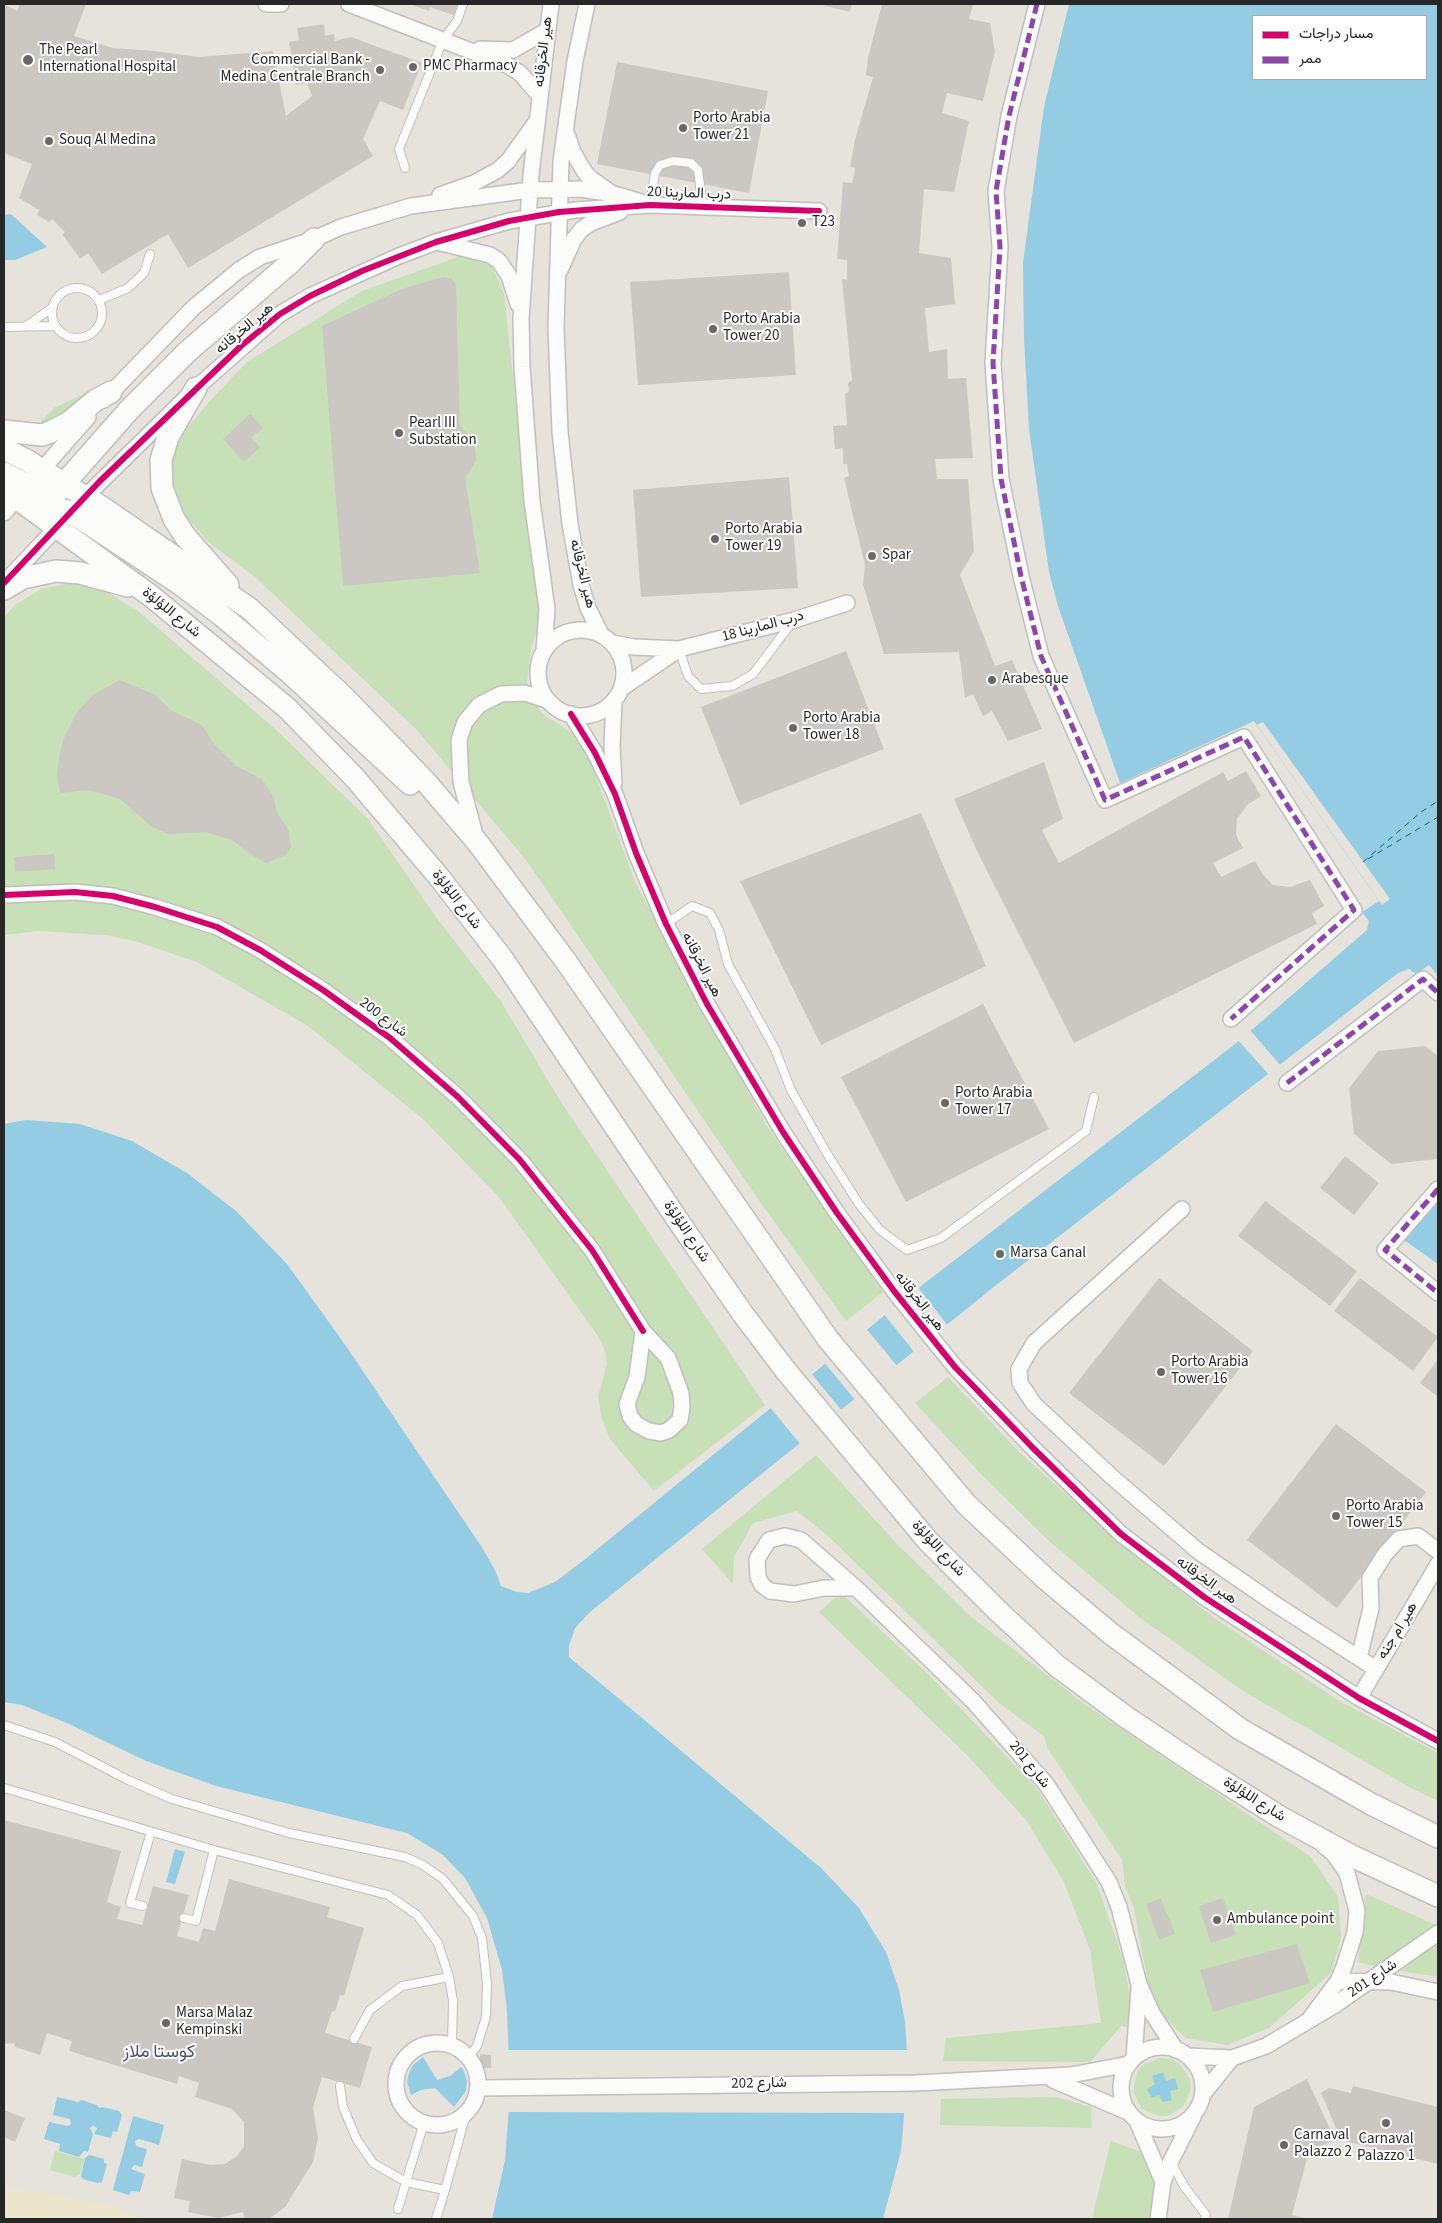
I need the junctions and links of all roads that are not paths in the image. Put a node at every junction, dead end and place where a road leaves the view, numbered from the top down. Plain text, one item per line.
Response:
1 (266, 4) edge
2 (281, 4) edge
3 (350, 4) edge
4 (463, 4) edge
5 (551, 4) edge
6 (587, 4) edge
7 (1037, 4) edge
8 (546, 31) junction
9 (447, 42) junction
10 (539, 95) junction
11 (536, 121) junction
12 (566, 128) junction
13 (405, 168) dead end
14 (559, 188) junction
15 (530, 190) junction
16 (614, 194) junction
17 (650, 204) junction
18 (411, 206) junction
19 (703, 207) junction
20 (819, 211) dead end
21 (559, 212) junction
22 (527, 217) junction
23 (314, 239) junction
24 (436, 242) junction
25 (150, 254) dead end
26 (556, 279) junction
27 (100, 300) junction
28 (52, 308) junction
29 (521, 319) junction
30 (26, 326) junction
31 (55, 326) junction
32 (4, 327) edge
33 (196, 388) junction
34 (111, 392) junction
35 (4, 432) edge
36 (4, 449) edge
37 (41, 470) junction
38 (4, 473) edge
39 (13, 497) edge
40 (63, 504) junction
41 (4, 583) edge
42 (4, 589) edge
43 (152, 596) junction
44 (847, 603) dead end
45 (250, 609) junction
46 (794, 620) junction
47 (607, 638) junction
48 (679, 649) junction
49 (544, 651) junction
50 (618, 694) junction
51 (549, 701) junction
52 (571, 714) junction
53 (615, 794) junction
54 (451, 813) junction
55 (478, 843) junction
56 (4, 895) edge
57 (666, 924) junction
58 (1438, 993) edge
59 (1231, 1019) dead end
60 (1288, 1084) dead end
61 (1094, 1097) dead end
62 (1438, 1190) edge
63 (1182, 1209) dead end
64 (1438, 1292) edge
65 (643, 1331) junction
66 (1438, 1551) edge
67 (1438, 1564) edge
68 (856, 1588) junction
69 (1359, 1658) junction
70 (1376, 1668) junction
71 (1358, 1698) junction
72 (4, 1725) edge
73 (1438, 1742) edge
74 (4, 1788) edge
75 (1280, 1817) junction
76 (151, 1832) junction
77 (1438, 1837) edge
78 (214, 1850) junction
79 (1438, 1896) edge
80 (143, 1906) dead end
81 (184, 1918) dead end
82 (1438, 1933) edge
83 (449, 1977) junction
84 (1338, 1980) junction
85 (1368, 1981) junction
86 (1139, 1984) junction
87 (1438, 1992) edge
88 (1307, 2023) junction
89 (354, 2039) dead end
90 (452, 2045) junction
91 (1181, 2053) junction
92 (469, 2057) junction
93 (1232, 2058) junction
94 (1132, 2061) junction
95 (1039, 2078) junction
96 (340, 2086) dead end
97 (479, 2088) junction
98 (1203, 2094) junction
99 (1195, 2113) junction
100 (466, 2114) junction
101 (1133, 2116) junction
102 (424, 2123) junction
103 (1171, 2161) junction
104 (406, 2182) junction
105 (1163, 2182) junction
106 (445, 2190) junction
107 (398, 2210) dead end
108 (436, 2219) edge
109 (1158, 2219) edge
110 (1205, 2219) edge

1 - 2 street
3 - 9 street
4 - 9 lane
5 - 8 street, هير الخرقانه
6 - 12 street, هير الخرقانه
7 - 59 street
8 - 9 street
8 - 10 street, هير الخرقانه
9 - 10 street
9 - 13 lane
10 - 11 street, هير الخرقانه
11 - 15 street, هير الخرقانه
11 - 18 street
12 - 14 street, هير الخرقانه
12 - 16 street
14 - 15 street
14 - 16 street, درب المارينا 20
14 - 21 street, هير الخرقانه
15 - 18 street
15 - 22 street, هير الخرقانه
16 - 17 street, درب المارينا 20
17 - 19 street, درب المارينا 20
17 - 19 lane
17 - 21 street, درب المارينا 20
17 - 26 street
18 - 23 street
19 - 20 street, درب المارينا 20
21 - 22 street, هير الخرقانه
21 - 26 street, هير الخرقانه
22 - 24 street, هير الخرقانه
22 - 29 street, هير الخرقانه
23 - 34 street
23 - 40 main road
24 - 29 street
24 - 33 street, هير الخرقانه
25 - 27 lane
26 - 47 street, هير الخرقانه
27 - 28 lane
27 - 31 lane
28 - 30 lane
28 - 31 lane
29 - 49 street, هير الخرقانه
30 - 31 lane
30 - 32 lane
33 - 40 street, هير الخرقانه
33 - 45 main road
34 - 35 main road
34 - 37 street
36 - 37 main road, شارع اللؤلؤة
37 - 39 street
37 - 40 main road, شارع اللؤلؤة
38 - 39 main road
39 - 40 main road
39 - 40 main road, شارع اللؤلؤة
40 - 41 street, هير الخرقانه
40 - 43 main road, شارع اللؤلؤة
40 - 45 main road, شارع اللؤلؤة
40 - 54 main road
42 - 43 main road
43 - 75 main road, شارع اللؤلؤة
44 - 46 street, درب المارينا 18
45 - 54 main road, شارع اللؤلؤة
46 - 48 street, درب المارينا 18
46 - 48 lane
47 - 48 street, درب المارينا 18
47 - 49 street
47 - 50 street
48 - 50 street, درب المارينا 18
49 - 51 street
50 - 52 street
50 - 53 street, هير الخرقانه
51 - 52 street
51 - 55 street
52 - 53 street, هير الخرقانه
53 - 57 street, هير الخرقانه
54 - 55 main road, شارع اللؤلؤة
55 - 77 main road, شارع اللؤلؤة
56 - 65 street, شارع 200
57 - 61 lane
57 - 71 street, هير الخرقانه
58 - 60 street
62 - 64 street
63 - 69 street
65 - 65 street, شارع 200
66 - 69 street
67 - 70 street, هير ام جنه
68 - 68 street, شارع 201
68 - 86 street, شارع 201
69 - 70 street
70 - 71 street, هير ام جنه
71 - 73 street, هير الخرقانه
72 - 92 lane
74 - 76 lane
75 - 79 main road, شارع اللؤلؤة
75 - 84 street, شارع 201
76 - 78 lane
76 - 80 lane
78 - 81 lane
78 - 83 lane
82 - 85 street, شارع 201
83 - 89 lane
83 - 90 lane
84 - 85 street
84 - 88 street, شارع 201
85 - 87 street
85 - 88 street, شارع 201
86 - 91 street, شارع 201
86 - 94 street, شارع 201
88 - 93 street, شارع 201
90 - 92 street
90 - 102 street
91 - 93 street, شارع 201
91 - 94 street
91 - 98 street
92 - 97 street
93 - 98 street
94 - 95 street, شارع 202
94 - 101 street
95 - 97 street, شارع 202
95 - 101 street, شارع 202
96 - 104 lane
97 - 100 street
98 - 99 street
99 - 101 street
99 - 103 street
100 - 102 street
100 - 106 lane
101 - 105 street
102 - 104 lane
103 - 105 street
103 - 110 lane
104 - 106 lane
104 - 107 lane
105 - 109 street
106 - 108 lane

